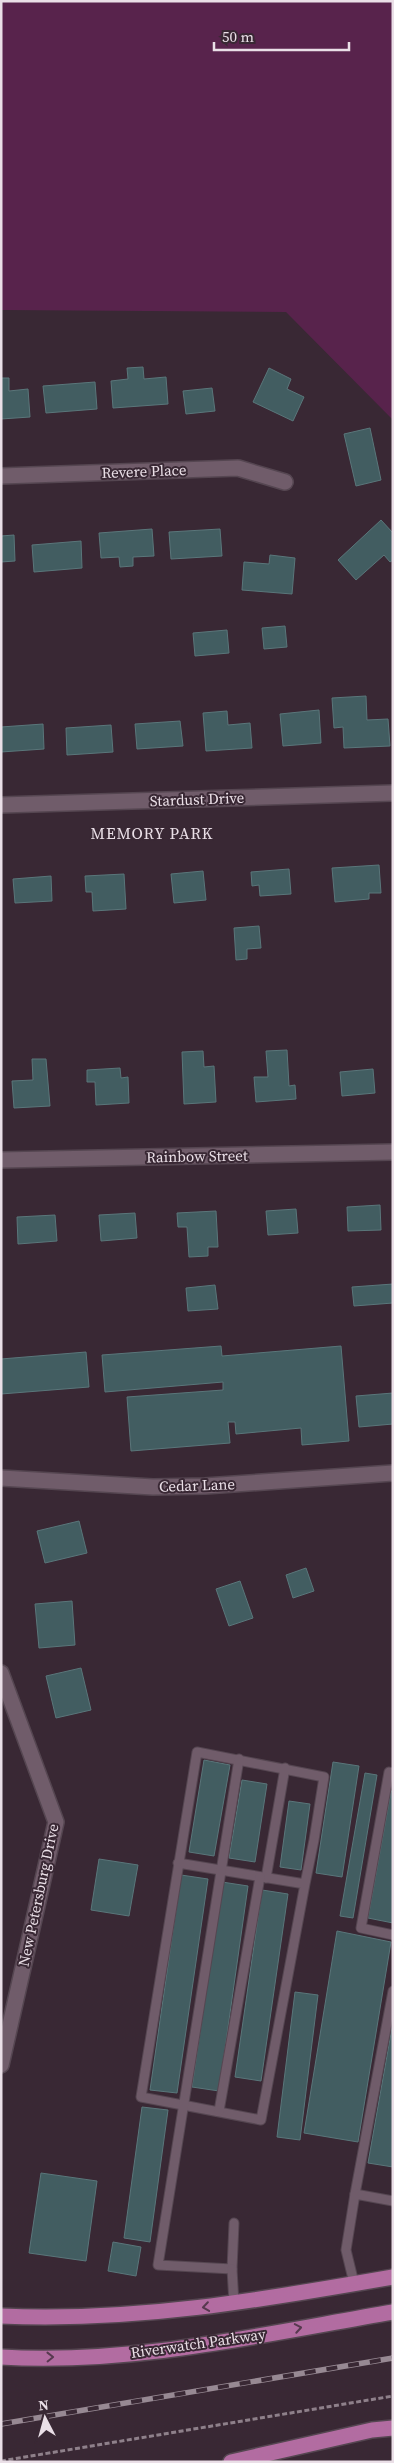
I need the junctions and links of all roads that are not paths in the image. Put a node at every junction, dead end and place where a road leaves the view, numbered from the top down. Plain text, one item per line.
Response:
1 (1, 476) edge
2 (285, 482) dead end
3 (393, 793) edge
4 (1, 805) edge
5 (393, 1152) edge
6 (1, 1160) edge
7 (393, 1473) edge
8 (1, 1478) edge
9 (1, 1673) edge
10 (239, 1759) junction
11 (286, 1768) junction
12 (393, 1773) edge
13 (178, 1863) junction
14 (220, 1870) junction
15 (263, 1877) junction
16 (305, 1884) junction
17 (393, 1935) edge
18 (393, 1991) edge
19 (1, 2065) edge
20 (182, 2105) junction
21 (219, 2111) junction
22 (355, 2194) junction
23 (393, 2201) edge
24 (234, 2223) dead end
25 (232, 2269) junction
26 (393, 2277) edge
27 (354, 2283) junction
28 (234, 2303) junction
29 (393, 2312) edge
30 (1, 2316) edge
31 (1, 2357) edge
32 (393, 2428) edge
33 (231, 2462) edge

1 - 2 street, Revere Place
3 - 4 street, Stardust Drive
5 - 6 street, Rainbow Street
7 - 8 street, Cedar Lane
9 - 19 street, New Petersburg Drive
10 - 11 lane
10 - 13 lane
10 - 14 lane
11 - 15 lane
11 - 16 lane
12 - 17 lane
13 - 14 lane
13 - 20 lane
14 - 15 lane
14 - 20 lane
15 - 16 lane
15 - 21 lane
16 - 21 lane
18 - 22 lane
20 - 21 lane
20 - 25 lane
22 - 23 lane
22 - 27 lane
24 - 25 lane
25 - 28 lane
26 - 27 main road
27 - 28 main road
28 -> 30 main road
31 -> 29 main road, Riverwatch Parkway
32 - 33 main road

